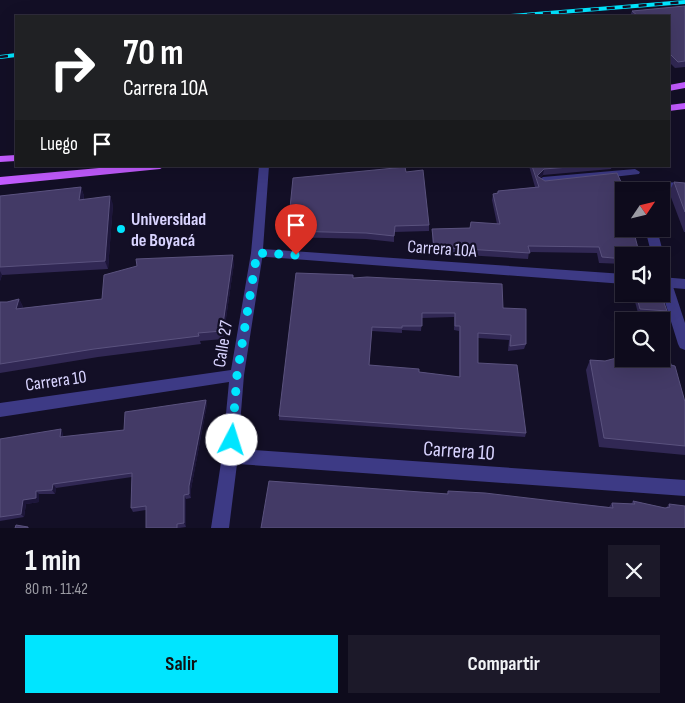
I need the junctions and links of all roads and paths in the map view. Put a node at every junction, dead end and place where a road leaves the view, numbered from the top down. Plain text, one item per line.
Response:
1 (685, 86) edge
2 (670, 88) edge
3 (685, 106) edge
4 (670, 108) edge
5 (15, 158) edge
6 (0, 159) edge
7 (149, 167) edge
8 (264, 167) edge
9 (634, 169) edge
10 (0, 181) edge
11 (543, 181) edge
12 (638, 182) edge
13 (670, 187) edge
14 (685, 187) edge
15 (257, 253) junction
16 (615, 278) edge
17 (670, 283) edge
18 (685, 284) edge
19 (670, 302) edge
20 (685, 344) edge
21 (237, 375) junction
22 (0, 410) edge
23 (230, 456) junction
24 (685, 488) edge
25 (220, 528) edge

1 - 2 main road
3 - 4 main road
5 - 6 main road
7 - 10 main road
8 - 15 street, Calle 27
9 - 11 street
9 - 12 street
13 - 14 street
15 - 16 street, Carrera 10A
15 - 21 street, Calle 27
17 - 18 street
19 - 20 street
21 - 22 street, Carrera 10
21 - 23 street, Calle 27
23 - 24 street, Carrera 10
23 - 25 street, Calle 27

